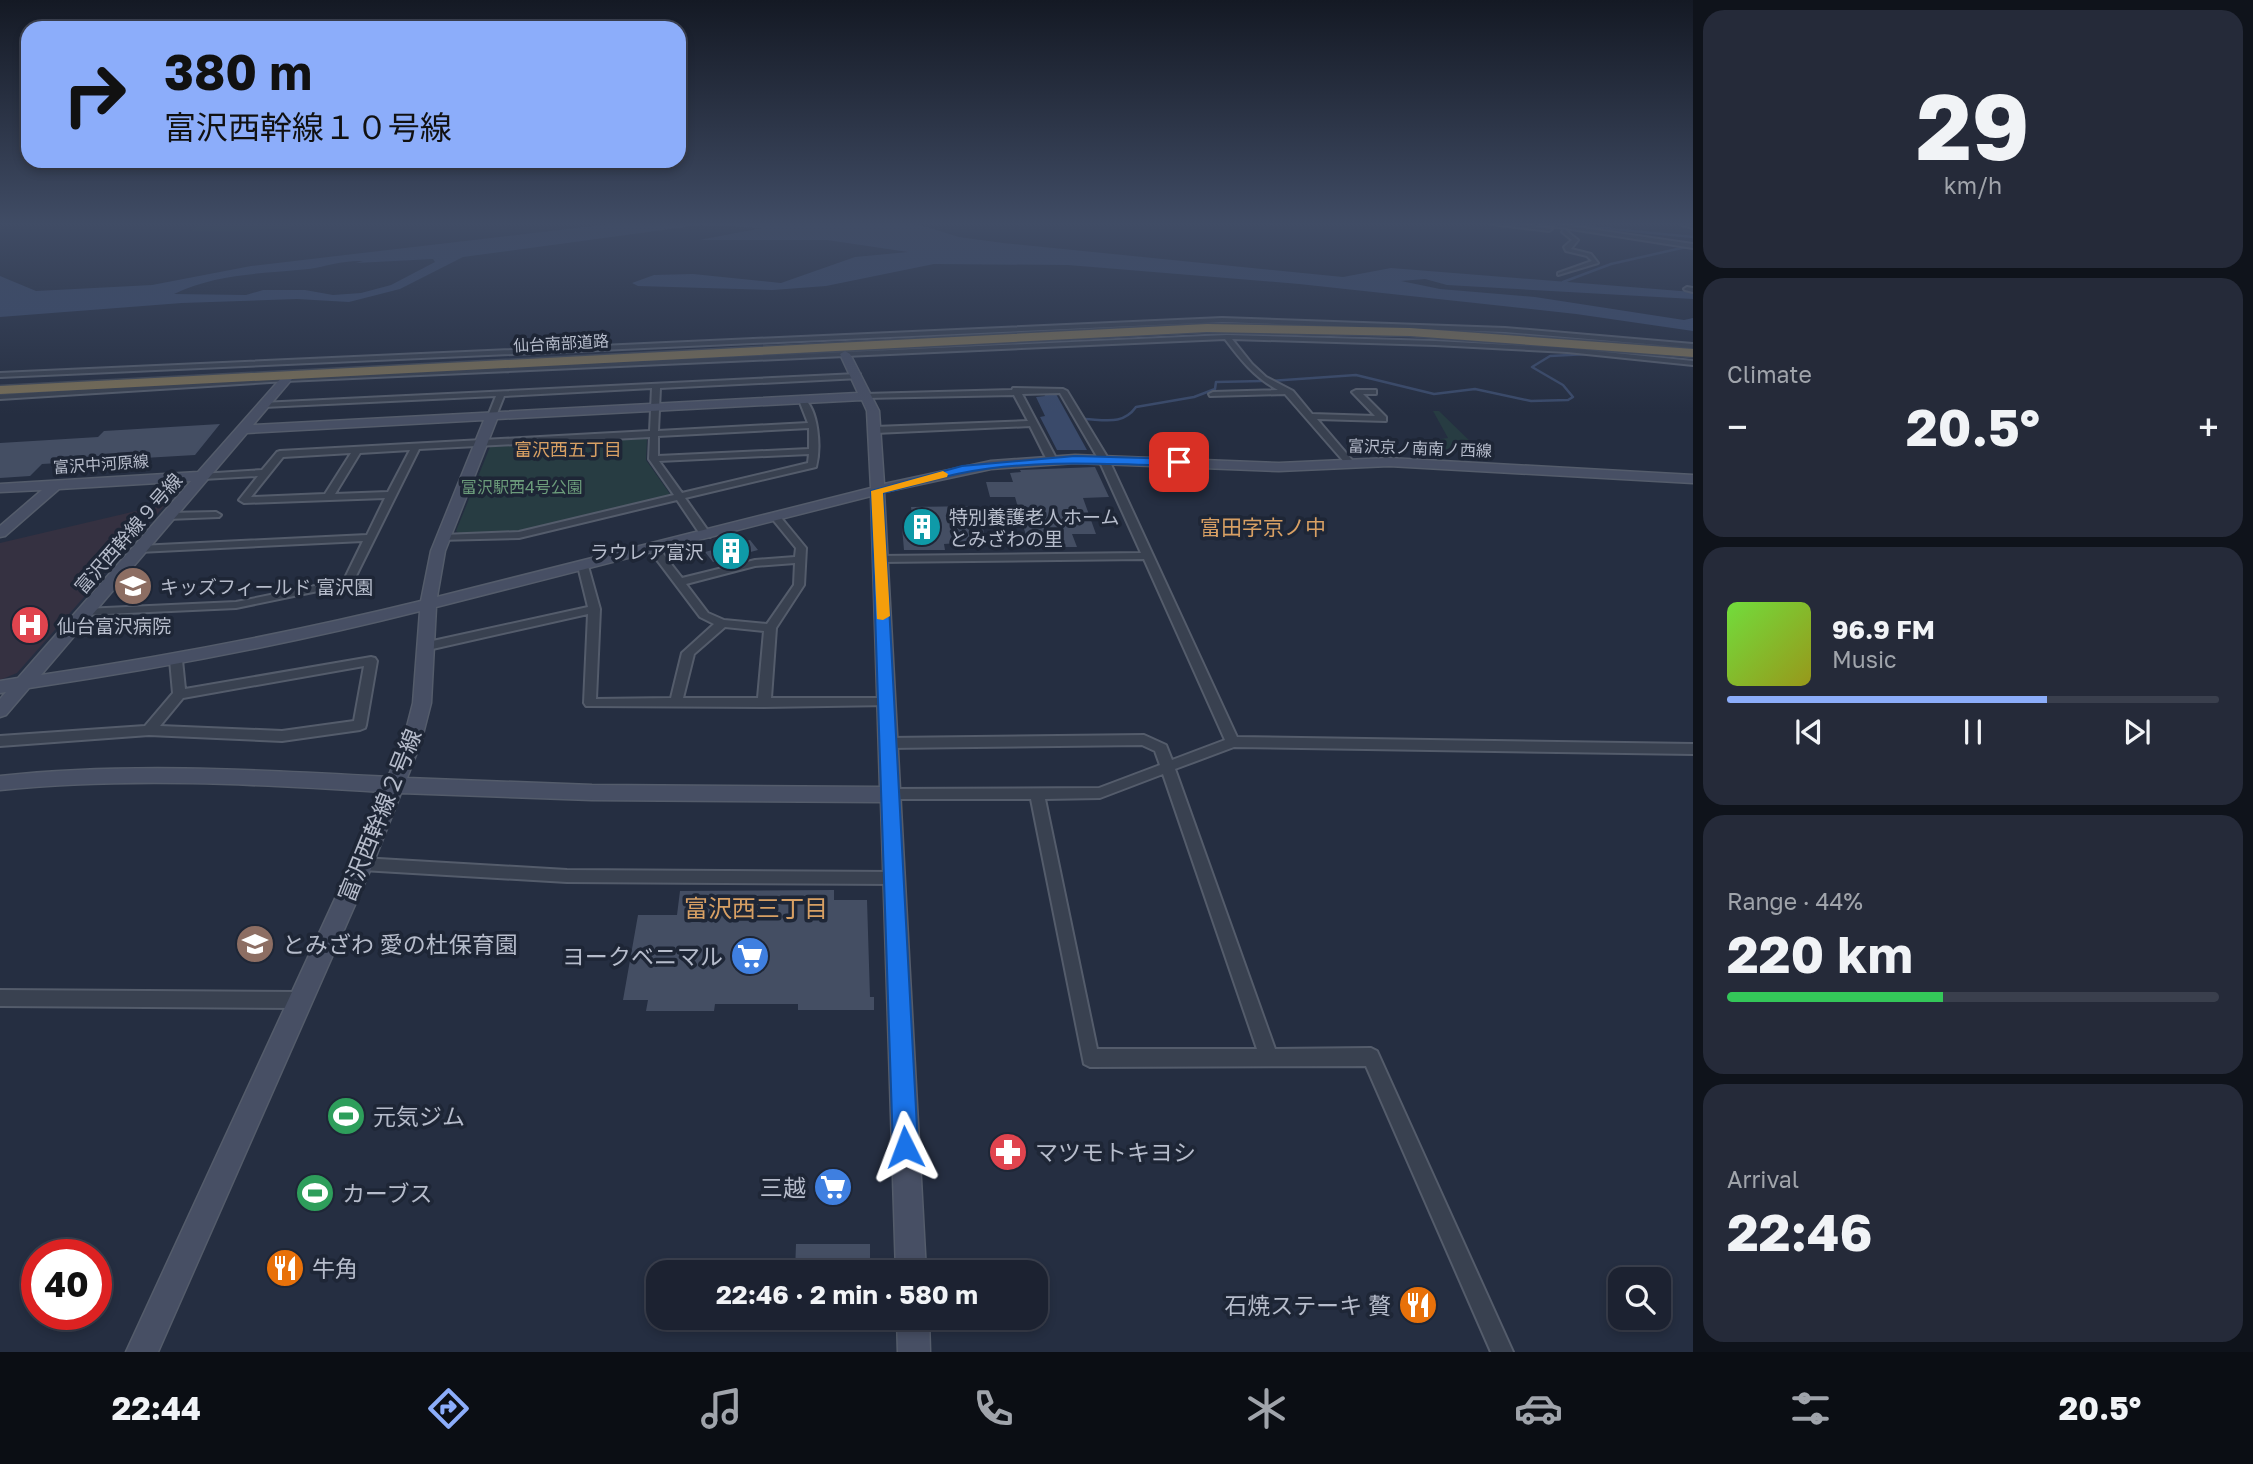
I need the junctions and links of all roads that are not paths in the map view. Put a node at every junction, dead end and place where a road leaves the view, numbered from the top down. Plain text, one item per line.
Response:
1 (1227, 337) junction
2 (1693, 346) edge
3 (845, 354) junction
4 (1693, 354) edge
5 (699, 361) junction
6 (1693, 363) edge
7 (469, 371) junction
8 (0, 375) edge
9 (857, 376) junction
10 (286, 379) junction
11 (698, 383) junction
12 (656, 386) junction
13 (0, 388) edge
14 (1016, 390) junction
15 (1373, 392) dead end
16 (501, 393) junction
17 (1290, 393) junction
18 (1213, 394) dead end
19 (458, 395) junction
20 (0, 397) edge
21 (865, 397) junction
22 (803, 400) junction
23 (264, 405) junction
24 (655, 407) junction
25 (492, 416) junction
26 (1311, 416) junction
27 (1032, 423) junction
28 (813, 425) junction
29 (244, 429) junction
30 (875, 430) junction
31 (654, 434) junction
32 (480, 443) junction
33 (416, 447) junction
34 (357, 450) junction
35 (813, 451) junction
36 (653, 459) junction
37 (1052, 460) junction
38 (1104, 460) junction
39 (1349, 463) junction
40 (265, 473) junction
41 (203, 475) junction
42 (1693, 479) edge
43 (56, 484) junction
44 (0, 488) edge
45 (877, 491) junction
46 (392, 495) junction
47 (328, 497) junction
48 (678, 497) junction
49 (216, 515) dead end
50 (167, 516) junction
51 (775, 516) junction
52 (7, 522) edge
53 (0, 533) edge
54 (706, 534) junction
55 (370, 538) junction
56 (442, 538) junction
57 (653, 548) junction
58 (139, 549) junction
59 (1149, 556) junction
60 (880, 559) junction
61 (800, 560) junction
62 (583, 566) junction
63 (680, 582) junction
64 (429, 605) junction
65 (594, 609) junction
66 (84, 612) junction
67 (722, 623) junction
68 (770, 628) junction
69 (428, 646) junction
70 (176, 660) junction
71 (22, 685) junction
72 (0, 688) edge
73 (179, 694) junction
74 (676, 702) junction
75 (886, 702) junction
76 (764, 703) junction
77 (0, 712) edge
78 (149, 730) junction
79 (0, 741) edge
80 (1233, 742) junction
81 (888, 743) junction
82 (1693, 749) edge
83 (1169, 768) junction
84 (0, 783) edge
85 (395, 785) junction
86 (1037, 793) junction
87 (890, 794) junction
88 (362, 863) junction
89 (893, 877) junction
90 (0, 998) edge
91 (299, 1000) junction
92 (1269, 1058) junction
93 (910, 1260) edge
94 (913, 1330) edge
95 (142, 1352) edge
96 (914, 1352) edge
97 (1502, 1352) edge

1 - 3 street
1 - 6 street
1 - 17 street
2 - 8 street
3 - 5 street
3 - 9 street
4 - 13 highway, 仙台南部道路
5 - 7 street
5 - 11 street
7 - 10 street
7 - 19 street
9 - 11 street
9 - 21 street
10 - 20 street
10 - 23 street, 富沢西幹線９号線
11 - 12 street
12 - 16 street
12 - 24 street
14 - 21 street
14 - 27 street
14 - 38 street
15 - 26 street
16 - 19 street
16 - 25 street
17 - 18 street
17 - 26 street
19 - 23 street
21 - 22 street
21 - 30 street
22 - 24 street
22 - 28 street
23 - 29 street, 富沢西幹線９号線
24 - 25 street
24 - 31 street
25 - 29 street
25 - 32 street, 富沢西幹線２号線
26 - 39 street
27 - 30 street
27 - 37 street
28 - 31 street
28 - 35 street
29 - 41 street, 富沢西幹線９号線
30 - 45 street
31 - 32 street
31 - 36 street
32 - 33 street
32 - 56 street, 富沢西幹線２号線
33 - 34 street
33 - 46 street
34 - 40 street
34 - 47 street
35 - 36 street
35 - 48 street
36 - 48 street
37 - 38 street, 富沢京ノ南南ノ西線
37 - 45 street, 富沢京ノ南南ノ西線
38 - 39 street, 富沢京ノ南南ノ西線
38 - 59 street
39 - 42 street, 富沢京ノ南南ノ西線
40 - 41 street
40 - 47 street
41 - 43 street, 富沢中河原線
41 - 50 street, 富沢西幹線９号線
43 - 44 street, 富沢中河原線
43 - 52 street
45 - 51 street, 富沢京ノ南南ノ西線
45 - 60 street
46 - 47 street
46 - 55 street
48 - 54 street
48 - 56 street
49 - 50 street
50 - 58 street, 富沢西幹線９号線
51 - 54 street, 富沢京ノ南南ノ西線
51 - 61 street
52 - 53 street
54 - 57 street, 富沢京ノ南南ノ西線
55 - 58 street
55 - 66 street
56 - 64 street, 富沢西幹線２号線
57 - 62 street, 富沢京ノ南南ノ西線
57 - 63 street
58 - 66 street, 富沢西幹線９号線
59 - 60 street
59 - 80 street
60 - 75 street
61 - 63 street
61 - 68 street
62 - 64 street, 富沢京ノ南南ノ西線
62 - 65 street
63 - 67 street
64 - 69 street, 富沢西幹線２号線
64 - 70 street, 富沢京ノ南南ノ西線
65 - 69 street
65 - 74 street
66 - 71 street, 富沢西幹線９号線
67 - 68 street
67 - 74 street
68 - 76 street
69 - 85 street, 富沢西幹線２号線
70 - 71 street, 富沢京ノ南南ノ西線
70 - 73 street
71 - 72 street, 富沢京ノ南南ノ西線
71 - 77 street, 富沢西幹線９号線
73 - 78 street
73 - 78 street
74 - 76 street
75 - 76 street
75 - 81 street
78 - 79 street
80 - 82 street
80 - 83 street
81 - 83 street
81 - 87 street
83 - 86 street
83 - 92 street
84 - 85 street
85 - 87 street
85 - 88 street, 富沢西幹線２号線
86 - 87 street
86 - 92 street
87 - 89 street
88 - 89 street
88 - 91 street, 富沢西幹線２号線
89 - 93 street
90 - 91 street
91 - 95 street, 富沢西幹線２号線
92 - 97 street
94 - 96 street

